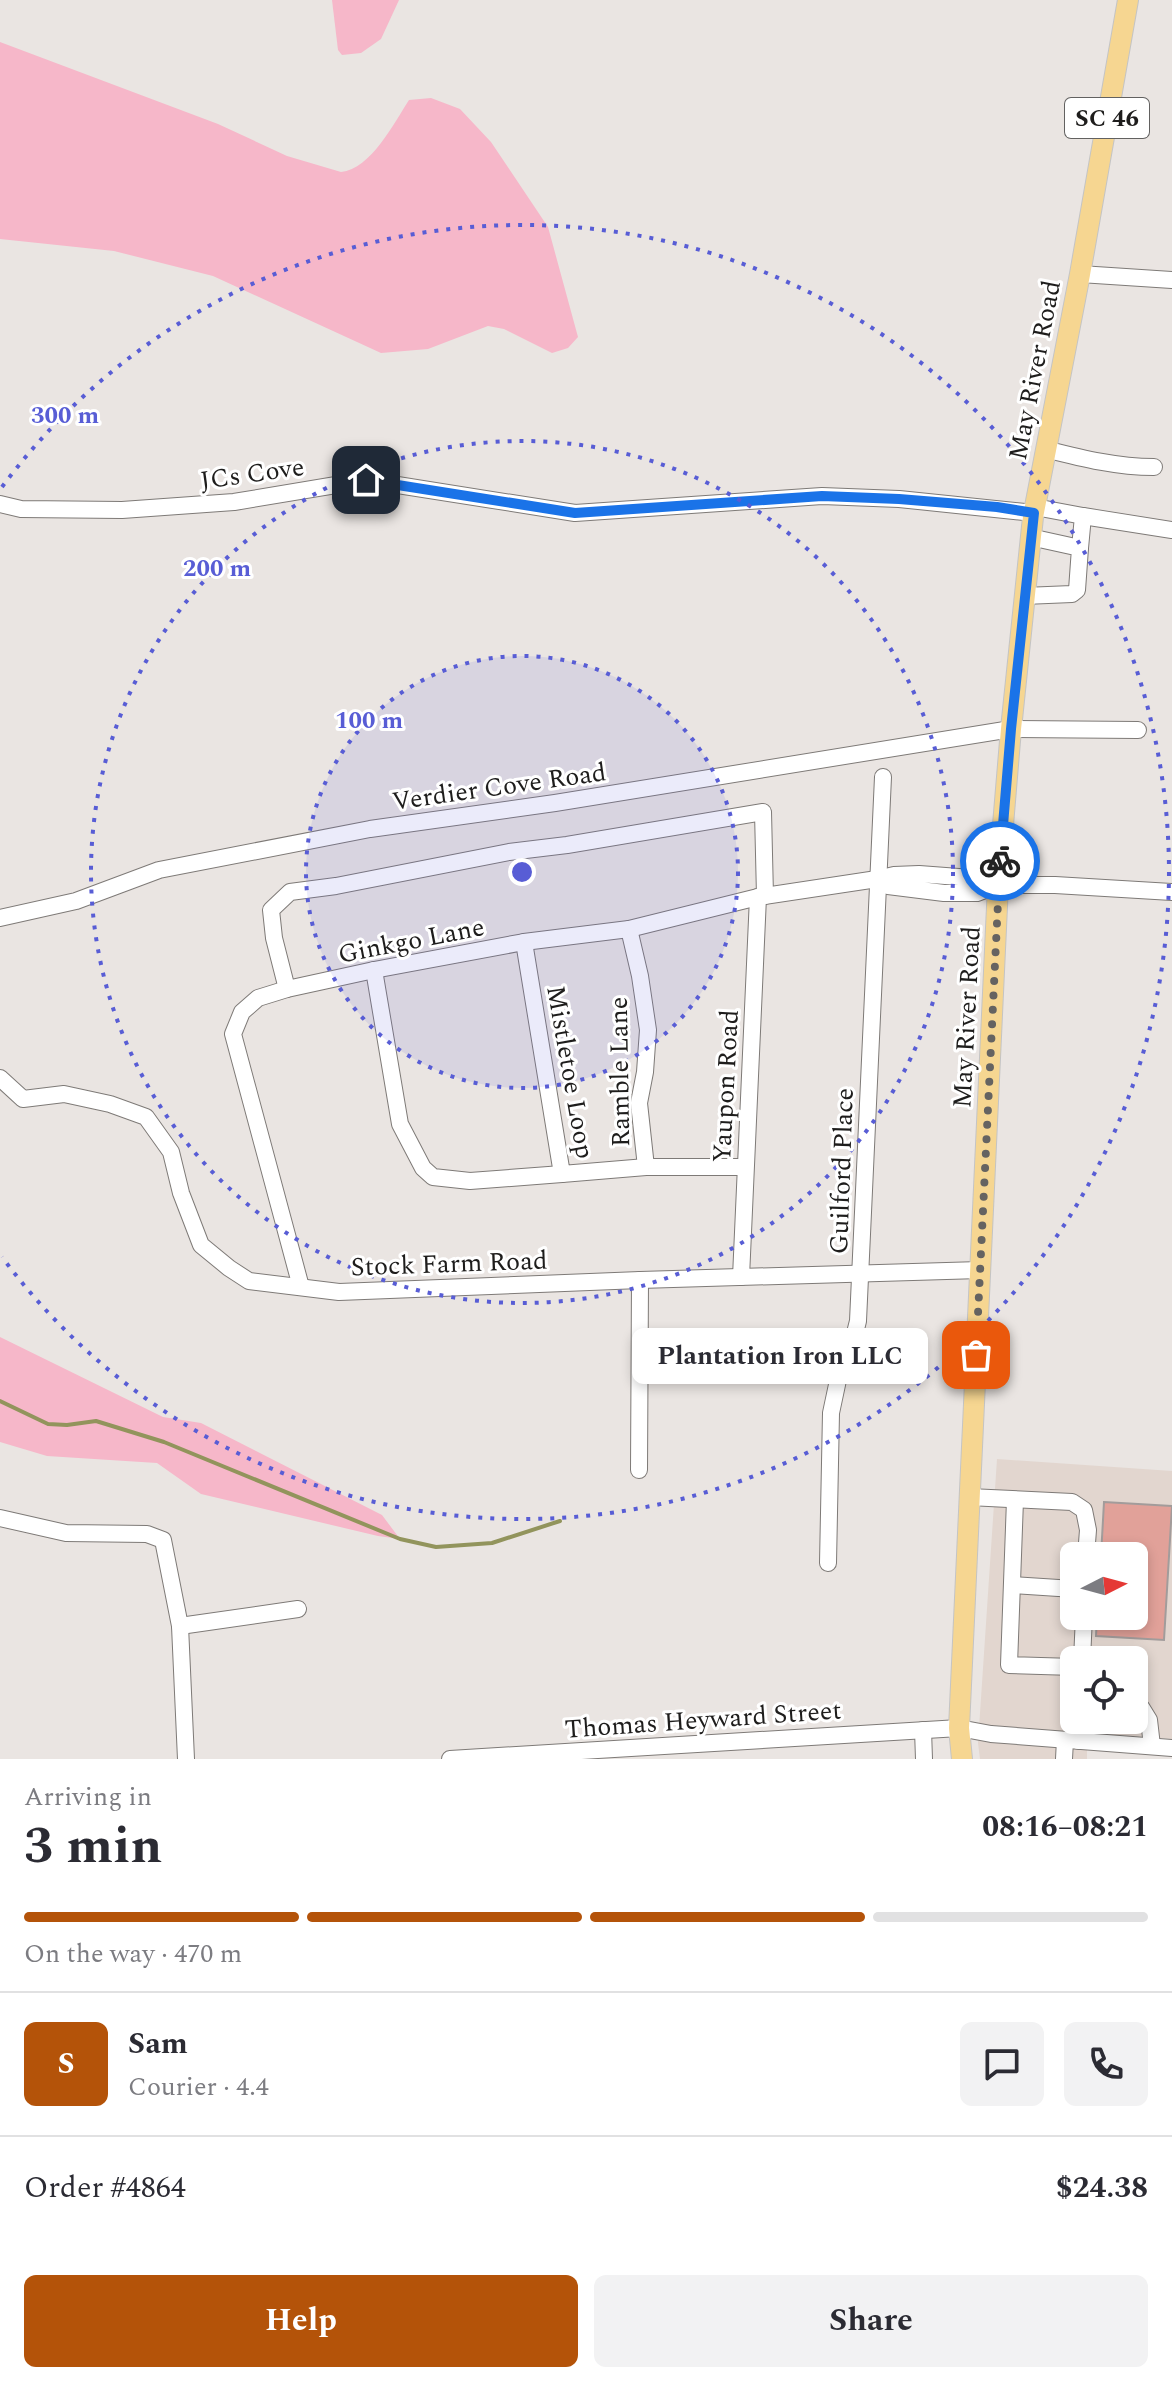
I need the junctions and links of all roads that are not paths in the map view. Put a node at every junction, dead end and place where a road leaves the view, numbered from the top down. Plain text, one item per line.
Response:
1 (1128, 0) edge
2 (1080, 274) junction
3 (1172, 280) edge
4 (1045, 449) junction
5 (1154, 467) dead end
6 (0, 504) edge
7 (1034, 510) junction
8 (1083, 516) junction
9 (1172, 530) edge
10 (1030, 537) junction
11 (1080, 548) junction
12 (1024, 596) junction
13 (1011, 729) junction
14 (1138, 730) dead end
15 (883, 777) dead end
16 (877, 879) junction
17 (998, 885) junction
18 (1172, 892) edge
19 (761, 896) junction
20 (0, 918) edge
21 (629, 929) junction
22 (524, 942) junction
23 (374, 970) junction
24 (287, 989) junction
25 (0, 1078) edge
26 (646, 1167) junction
27 (745, 1167) junction
28 (562, 1174) junction
29 (980, 1270) junction
30 (861, 1274) junction
31 (741, 1277) junction
32 (640, 1280) junction
33 (301, 1287) junction
34 (639, 1470) dead end
35 (969, 1497) junction
36 (1015, 1500) junction
37 (0, 1518) edge
38 (1087, 1542) edge
39 (828, 1563) dead end
40 (1012, 1585) junction
41 (1060, 1588) edge
42 (298, 1609) dead end
43 (180, 1626) junction
44 (1060, 1667) edge
45 (1148, 1718) edge
46 (959, 1728) junction
47 (923, 1730) junction
48 (1074, 1734) edge
49 (1072, 1740) junction
50 (1152, 1746) junction
51 (1172, 1748) edge
52 (186, 1759) edge
53 (450, 1759) edge
54 (924, 1759) edge
55 (962, 1759) edge
56 (1064, 1759) edge

1 - 2 main road, May River Road / SC 46
2 - 3 street
2 - 4 main road, May River Road / SC 46
4 - 5 street
4 - 7 main road, May River Road / SC 46
6 - 7 street, JCs Cove
7 - 8 street, JCs Cove
7 - 10 main road, May River Road / SC 46
8 - 9 street, JCs Cove
8 - 11 street
10 - 11 street
10 - 12 main road, May River Road / SC 46
11 - 12 street
12 - 13 main road, May River Road / SC 46
13 - 14 street, Verdier Cove Road
13 - 17 main road, May River Road / SC 46
13 - 20 street, Verdier Cove Road
15 - 16 street, Guilford Place
16 - 17 street, Ginkgo Lane
16 - 19 street, Ginkgo Lane
16 - 30 street, Guilford Place
17 - 18 street, Ginkgo Lane
17 - 29 main road, May River Road / SC 46
19 - 21 street, Ginkgo Lane
19 - 24 street, Yaupon Road
19 - 27 street, Yaupon Road
21 - 22 street, Ginkgo Lane
21 - 26 street, Ramble Lane
22 - 23 street, Ginkgo Lane
22 - 28 street, Mistletoe Loop
23 - 24 street, Ginkgo Lane
23 - 28 street
24 - 33 street, Ginkgo Lane
25 - 33 street, Stock Farm Road
26 - 27 street, Mistletoe Loop
26 - 28 street, Mistletoe Loop
27 - 31 street, Yaupon Road
29 - 30 street, Stock Farm Road
29 - 35 main road, May River Road / SC 46
30 - 31 street, Stock Farm Road
30 - 39 street, Guilford Place
31 - 32 street, Stock Farm Road
32 - 33 street, Stock Farm Road
32 - 34 street
35 - 36 street
35 - 46 main road, May River Road / SC 46
36 - 38 street
36 - 40 street
37 - 43 street
40 - 41 street
40 - 44 street
42 - 43 street
43 - 52 street
45 - 50 street
46 - 47 street, Thomas Heyward Street
46 - 49 street, Thomas Heyward Street
46 - 55 main road, May River Road / SC 46
47 - 53 street, Thomas Heyward Street
47 - 54 street
48 - 49 street
49 - 50 street, Thomas Heyward Street
49 - 56 street
50 - 51 street, Thomas Heyward Street

